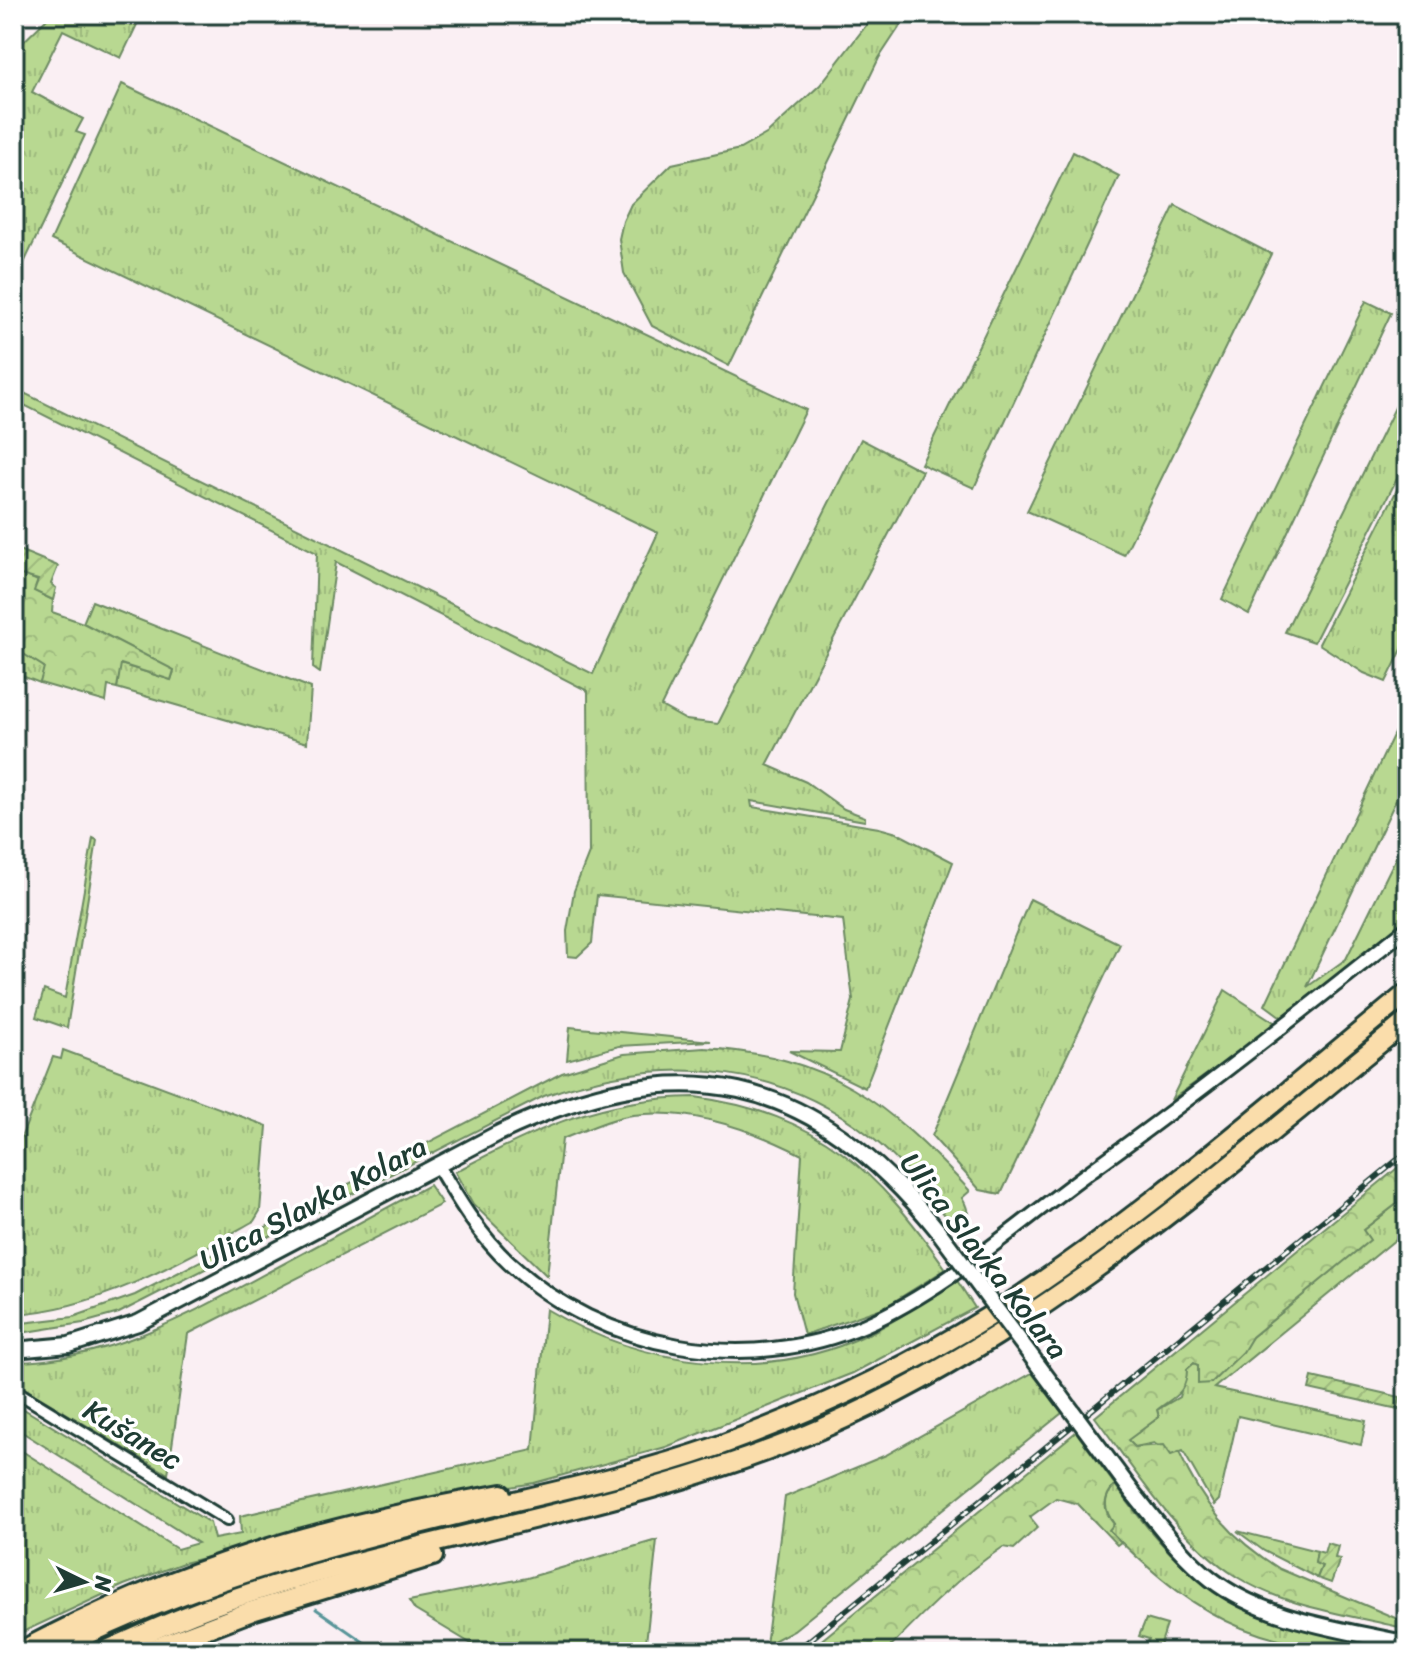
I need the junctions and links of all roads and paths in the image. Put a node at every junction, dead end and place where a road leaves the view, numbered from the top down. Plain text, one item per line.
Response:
1 (1407, 928) edge
2 (1407, 993) edge
3 (1407, 1021) edge
4 (438, 1166) junction
5 (14, 1350) edge
6 (14, 1390) edge
7 (564, 1491) junction
8 (227, 1520) dead end
9 (493, 1529) junction
10 (85, 1617) junction
11 (1407, 1644) edge
12 (14, 1645) edge
13 (19, 1652) edge
14 (52, 1652) edge
15 (103, 1652) edge
16 (145, 1652) edge

1 - 4 street
2 - 7 highway
3 - 9 highway
4 - 5 main road, Ulica Slavka Kolara
4 - 11 main road, Ulica Slavka Kolara, bridge
6 - 8 street, Kušanec
7 - 10 highway
7 - 14 highway
9 - 15 highway
9 - 16 highway
10 - 12 highway
10 - 13 highway

